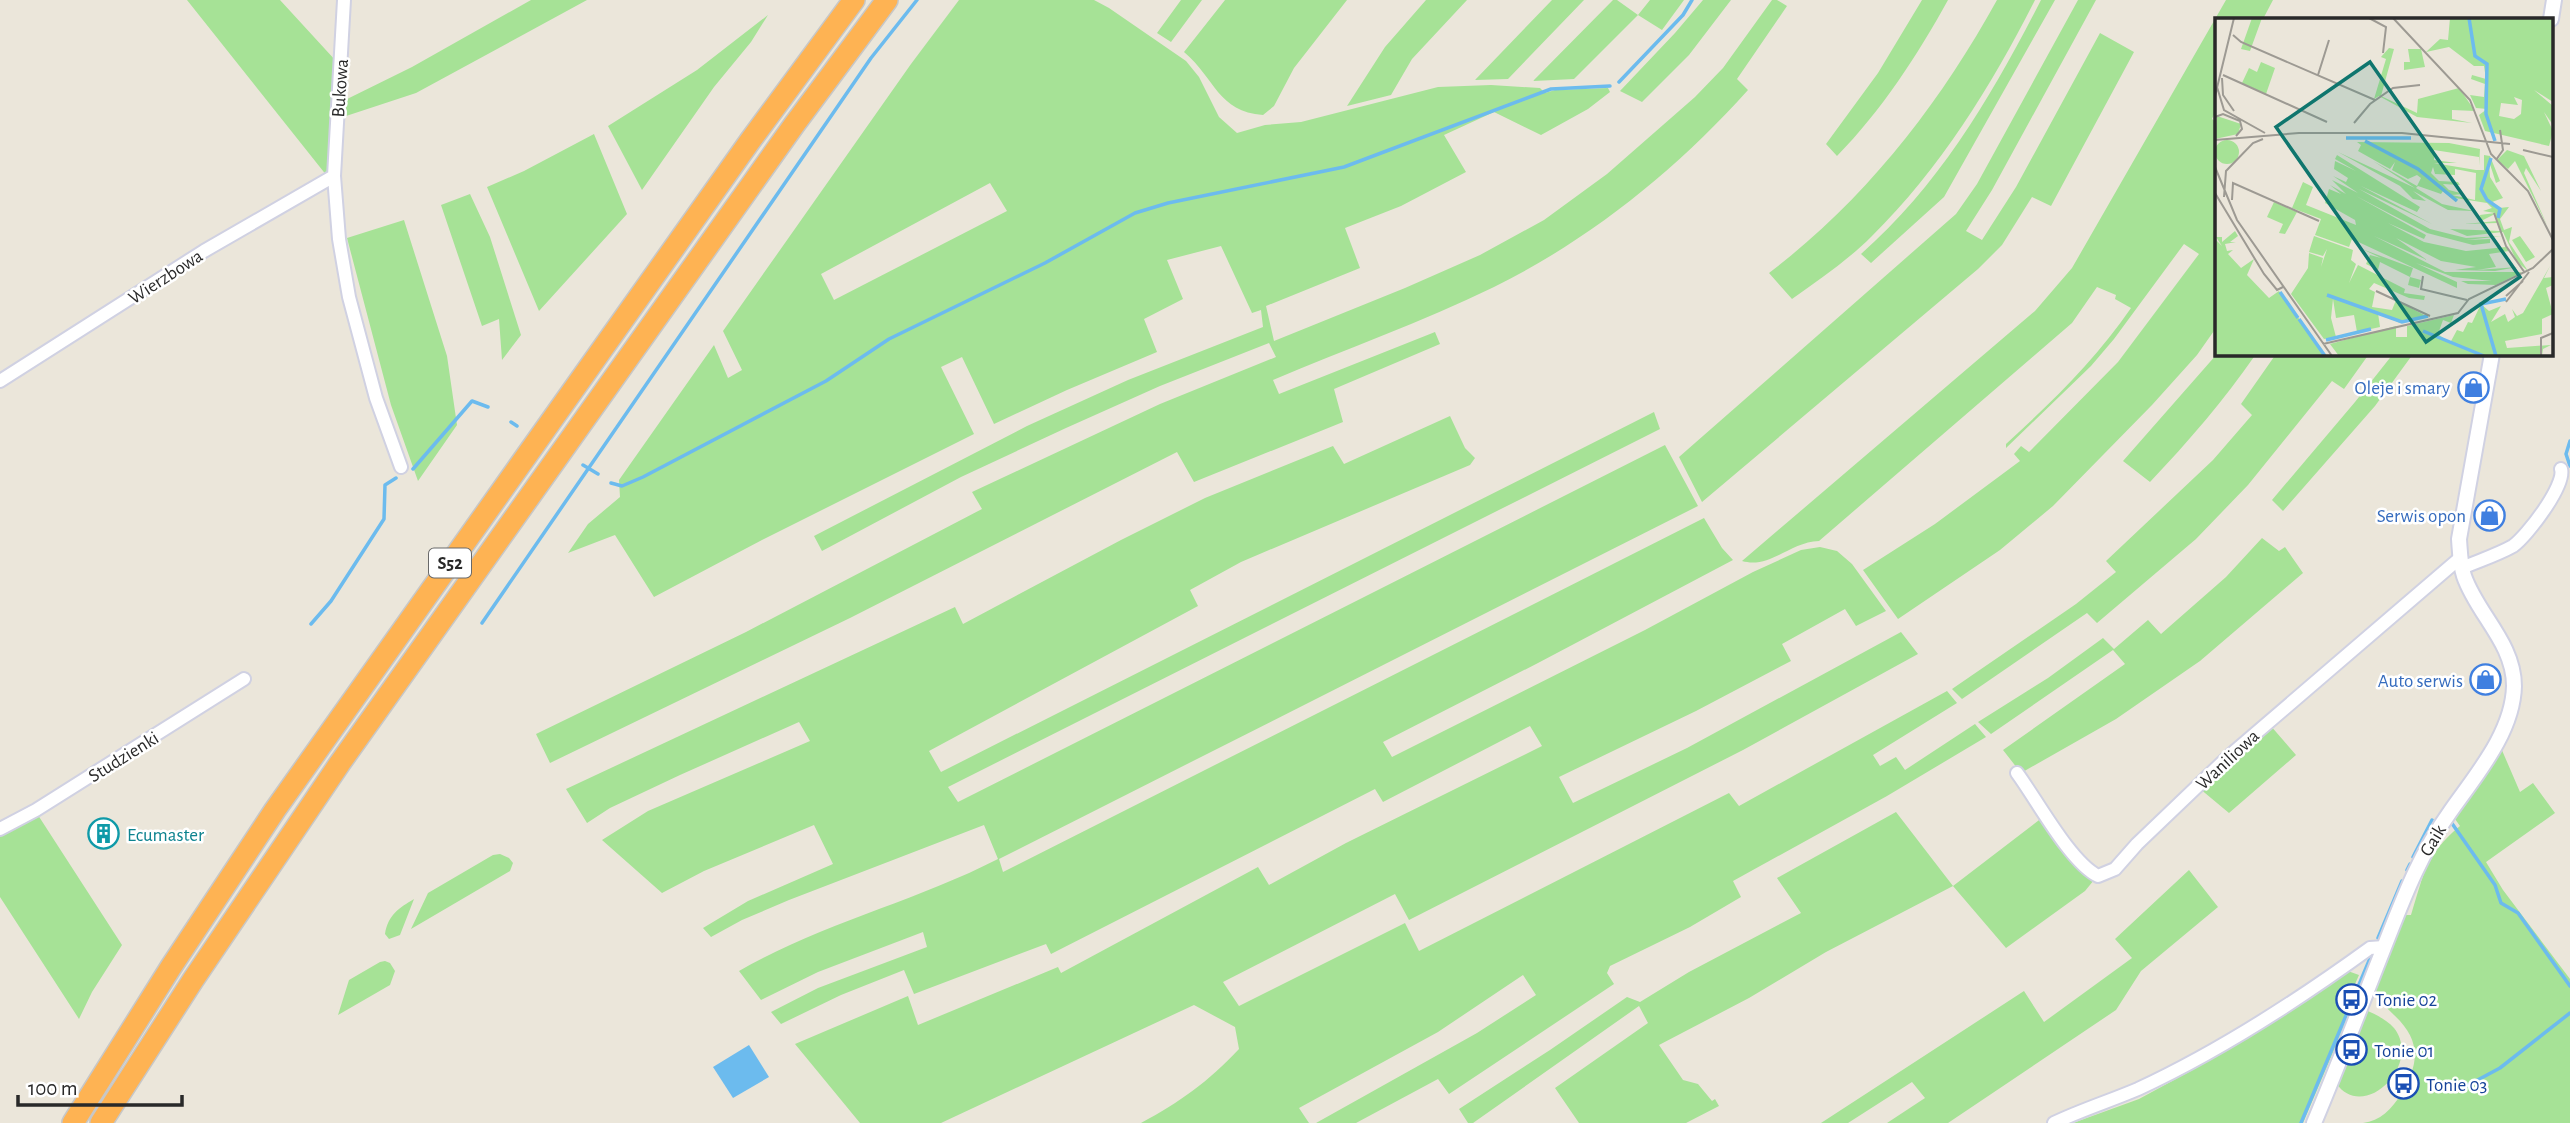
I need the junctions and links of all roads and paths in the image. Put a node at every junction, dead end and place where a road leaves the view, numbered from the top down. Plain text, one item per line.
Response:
1 (344, 0) edge
2 (854, 0) edge
3 (887, 0) edge
4 (2554, 0) edge
5 (2551, 18) edge
6 (334, 176) junction
7 (2492, 355) edge
8 (0, 381) edge
9 (401, 467) dead end
10 (2561, 468) dead end
11 (2461, 563) junction
12 (244, 679) dead end
13 (2017, 773) dead end
14 (0, 829) edge
15 (2384, 947) junction
16 (73, 1123) edge
17 (101, 1123) edge
18 (2053, 1123) edge
19 (2314, 1123) edge

1 - 6 street, Bukowa
2 - 16 highway, S52
3 - 17 highway, S52
4 - 5 street
6 - 8 street, Wierzbowa
6 - 9 street, Bukowa
7 - 11 street, Gaik
10 - 11 street
11 - 13 street, Waniliowa
11 - 15 street, Gaik
12 - 14 street, Studzienki
15 - 18 street
15 - 19 street, Gaik

